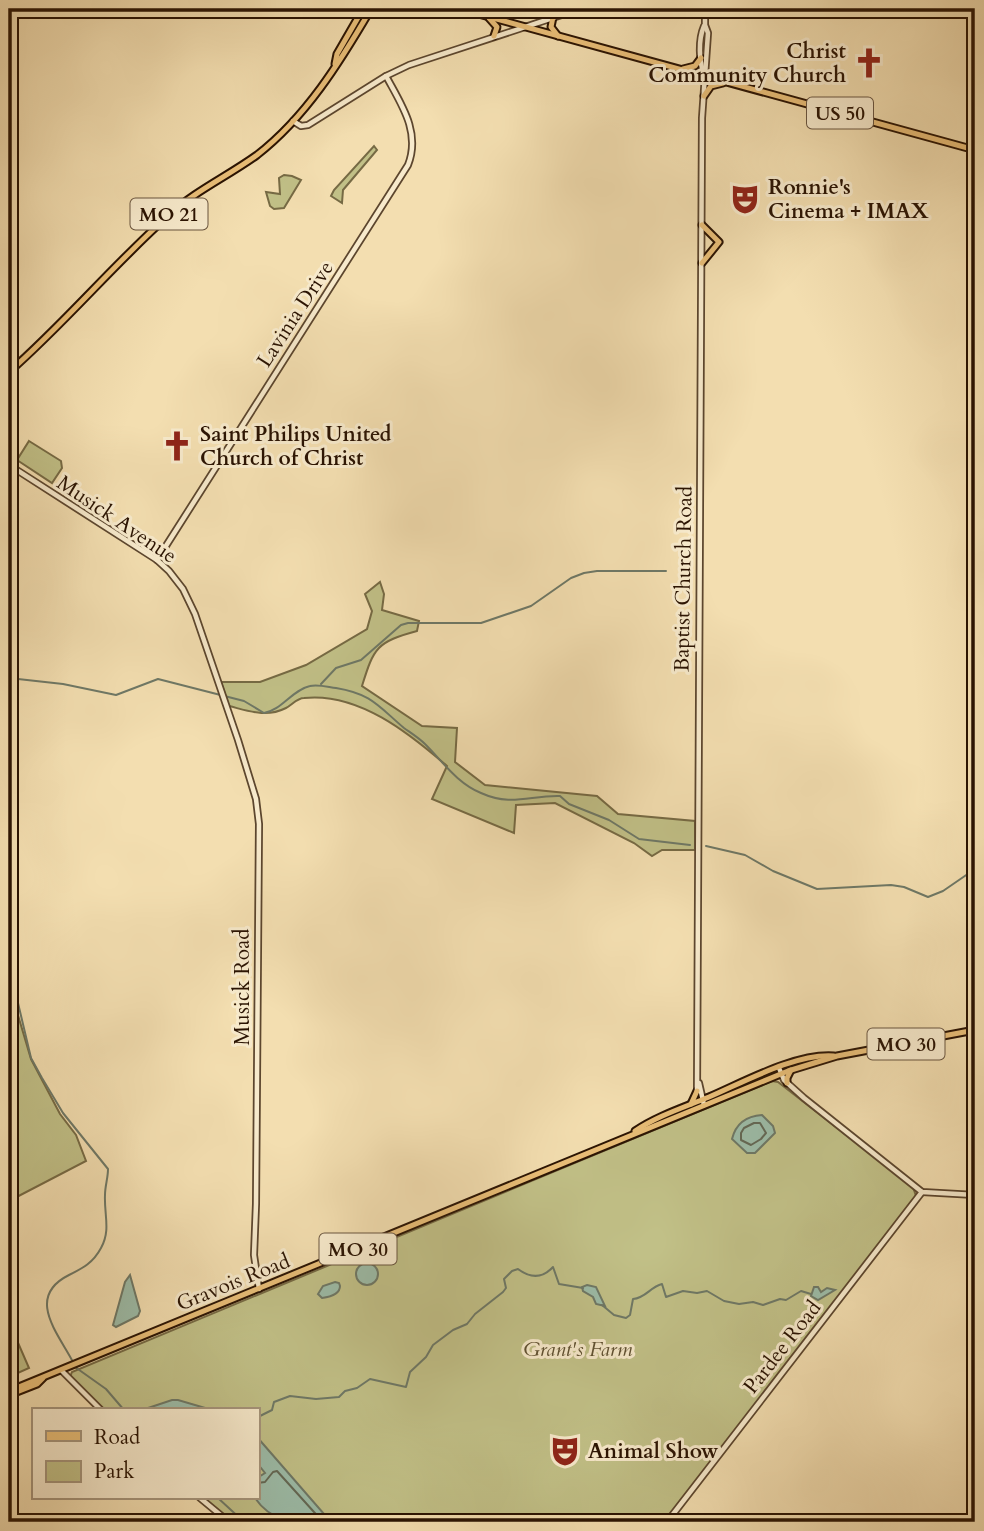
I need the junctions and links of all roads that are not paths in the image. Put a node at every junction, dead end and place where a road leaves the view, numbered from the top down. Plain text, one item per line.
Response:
1 (363, 9) edge
2 (371, 9) edge
3 (441, 9) edge
4 (580, 9) edge
5 (705, 9) edge
6 (461, 10) edge
7 (553, 17) junction
8 (489, 18) junction
9 (705, 25) junction
10 (523, 26) junction
11 (494, 36) junction
12 (558, 36) junction
13 (701, 58) junction
14 (335, 64) junction
15 (680, 69) junction
16 (386, 76) junction
17 (704, 76) junction
18 (726, 82) junction
19 (704, 96) junction
20 (293, 121) junction
21 (975, 150) edge
22 (702, 225) junction
23 (702, 263) junction
24 (9, 372) edge
25 (9, 465) edge
26 (156, 560) junction
27 (221, 691) joint
28 (975, 1030) edge
29 (837, 1056) junction
30 (791, 1069) junction
31 (778, 1071) junction
32 (787, 1083) junction
33 (698, 1090) junction
34 (712, 1095) junction
35 (804, 1098) junction
36 (702, 1103) junction
37 (690, 1105) junction
38 (629, 1135) junction
39 (922, 1192) junction
40 (975, 1195) edge
41 (259, 1289) junction
42 (62, 1371) junction
43 (9, 1393) edge
44 (99, 1408) edge
45 (202, 1500) edge
46 (229, 1522) edge
47 (667, 1522) edge

1 - 14 main road, MO 21
2 - 14 main road, MO 21
3 - 6 main road, US 50
4 - 7 street
5 - 9 street, Baptist Church Road
6 - 8 main road, US 50
7 - 10 street
7 - 12 main road
8 - 10 main road, US 50
8 - 11 main road
9 - 13 street, Baptist Church Road
9 - 17 street, Baptist Church Road
10 - 11 street
10 - 12 main road, US 50
11 - 16 street
12 - 15 main road, US 50
13 - 15 main road
13 - 17 street, Baptist Church Road
14 - 20 main road, MO 21
15 - 17 main road, US 50
16 - 20 street
16 - 26 street, Lavinia Drive
17 - 18 main road, US 50
17 - 19 street, Baptist Church Road
18 - 19 main road
18 - 21 main road, US 50
19 - 22 street, Baptist Church Road
20 - 24 main road, MO 21
22 - 23 street, Baptist Church Road
22 - 23 main road
23 - 33 street, Baptist Church Road
25 - 26 street, Musick Avenue
26 - 27 street, Musick Avenue
27 - 41 street, Musick Road
28 - 29 main road, Gravois Road / MO 30
29 - 30 main road, Gravois Road / MO 30
29 - 31 main road, Gravois Road / MO 30
30 - 31 main road, Gravois Road / MO 30
30 - 32 main road
31 - 32 street
31 - 34 main road, Gravois Road / MO 30
31 - 35 street
31 - 36 main road, Gravois Road / MO 30
32 - 35 street
33 - 34 main road
33 - 36 street, Baptist Church Road
33 - 37 main road
34 - 36 main road, Gravois Road / MO 30
35 - 39 street
36 - 37 main road, Gravois Road / MO 30
36 - 38 main road, Gravois Road / MO 30
37 - 38 main road, Gravois Road / MO 30
38 - 41 main road, Gravois Road / MO 30
39 - 40 street
39 - 47 street, Pardee Road
41 - 42 main road, Gravois Road / MO 30
42 - 43 main road, Gravois Road / MO 30
42 - 44 street
45 - 46 street

